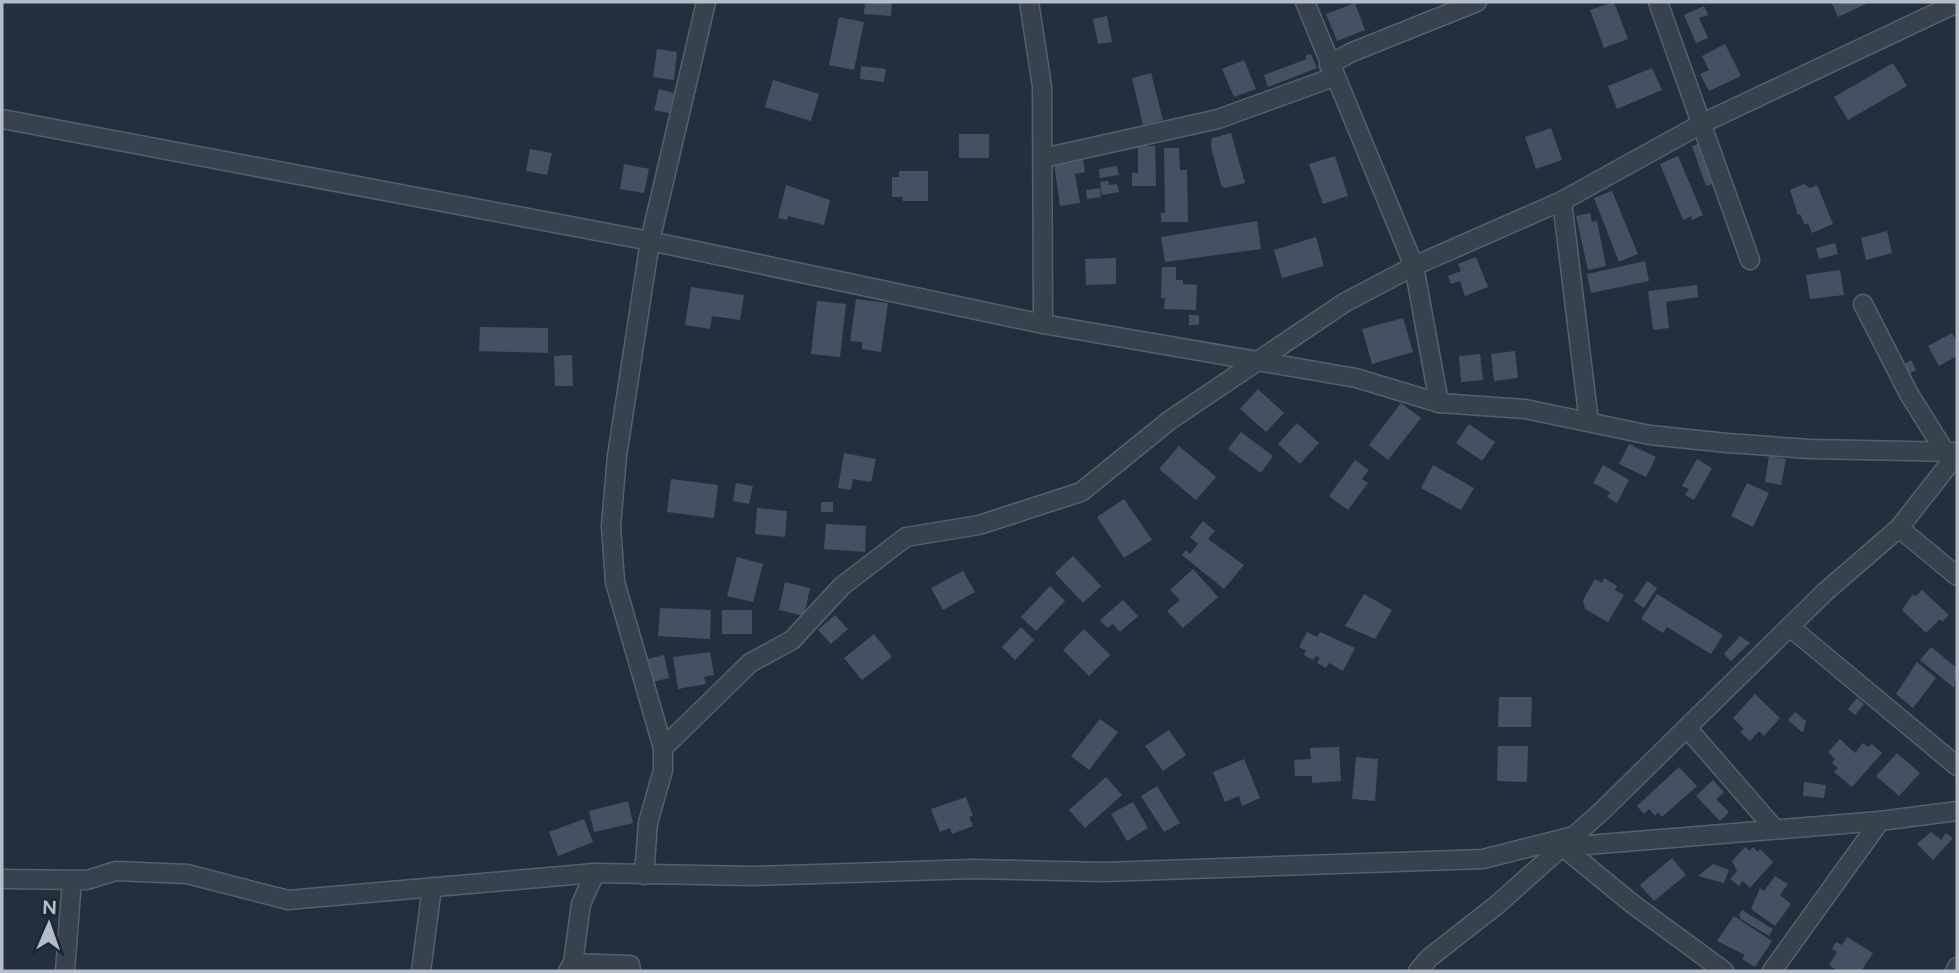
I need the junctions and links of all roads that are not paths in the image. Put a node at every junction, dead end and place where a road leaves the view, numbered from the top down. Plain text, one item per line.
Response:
1 (706, 2) edge
2 (1029, 2) edge
3 (1305, 2) edge
4 (1477, 2) edge
5 (1658, 2) edge
6 (1957, 3) edge
7 (1332, 71) junction
8 (2, 119) edge
9 (1703, 123) junction
10 (1044, 158) junction
11 (1562, 201) junction
12 (650, 241) junction
13 (1750, 260) dead end
14 (1414, 266) junction
15 (1863, 304) dead end
16 (1043, 324) junction
17 (1258, 359) junction
18 (1439, 403) junction
19 (1589, 422) junction
20 (1953, 452) edge
21 (1899, 528) junction
22 (1957, 576) edge
23 (1790, 627) junction
24 (1688, 729) junction
25 (663, 748) junction
26 (1957, 765) edge
27 (1957, 811) edge
28 (1880, 821) junction
29 (1774, 828) junction
30 (1568, 842) junction
31 (595, 873) junction
32 (644, 875) junction
33 (2, 879) edge
34 (72, 880) junction
35 (432, 887) junction
36 (570, 967) edge
37 (1957, 967) edge
38 (65, 971) edge
39 (421, 971) edge
40 (631, 971) edge
41 (1418, 971) edge
42 (1724, 971) edge
43 (1772, 971) edge
44 (1955, 971) edge

1 - 12 street
2 - 10 street
3 - 7 street
4 - 7 street
5 - 9 street
6 - 9 street
7 - 10 street
7 - 14 street
8 - 12 street
9 - 11 street
9 - 13 street
10 - 16 street
11 - 14 street
11 - 19 street
12 - 16 street
12 - 25 street
14 - 17 street
14 - 18 street
15 - 20 street
16 - 17 street
17 - 18 street
17 - 25 street
18 - 19 street
19 - 20 street
20 - 21 street
21 - 22 street
21 - 23 street
23 - 24 street
23 - 26 street
24 - 29 street
24 - 30 street
25 - 32 street
27 - 28 street
28 - 29 street
28 - 43 street
29 - 30 street
30 - 32 street
30 - 41 street
30 - 42 street
31 - 32 street
31 - 35 street
31 - 36 street
33 - 34 street
34 - 35 street
34 - 38 street
35 - 39 street
36 - 40 street
37 - 44 street

